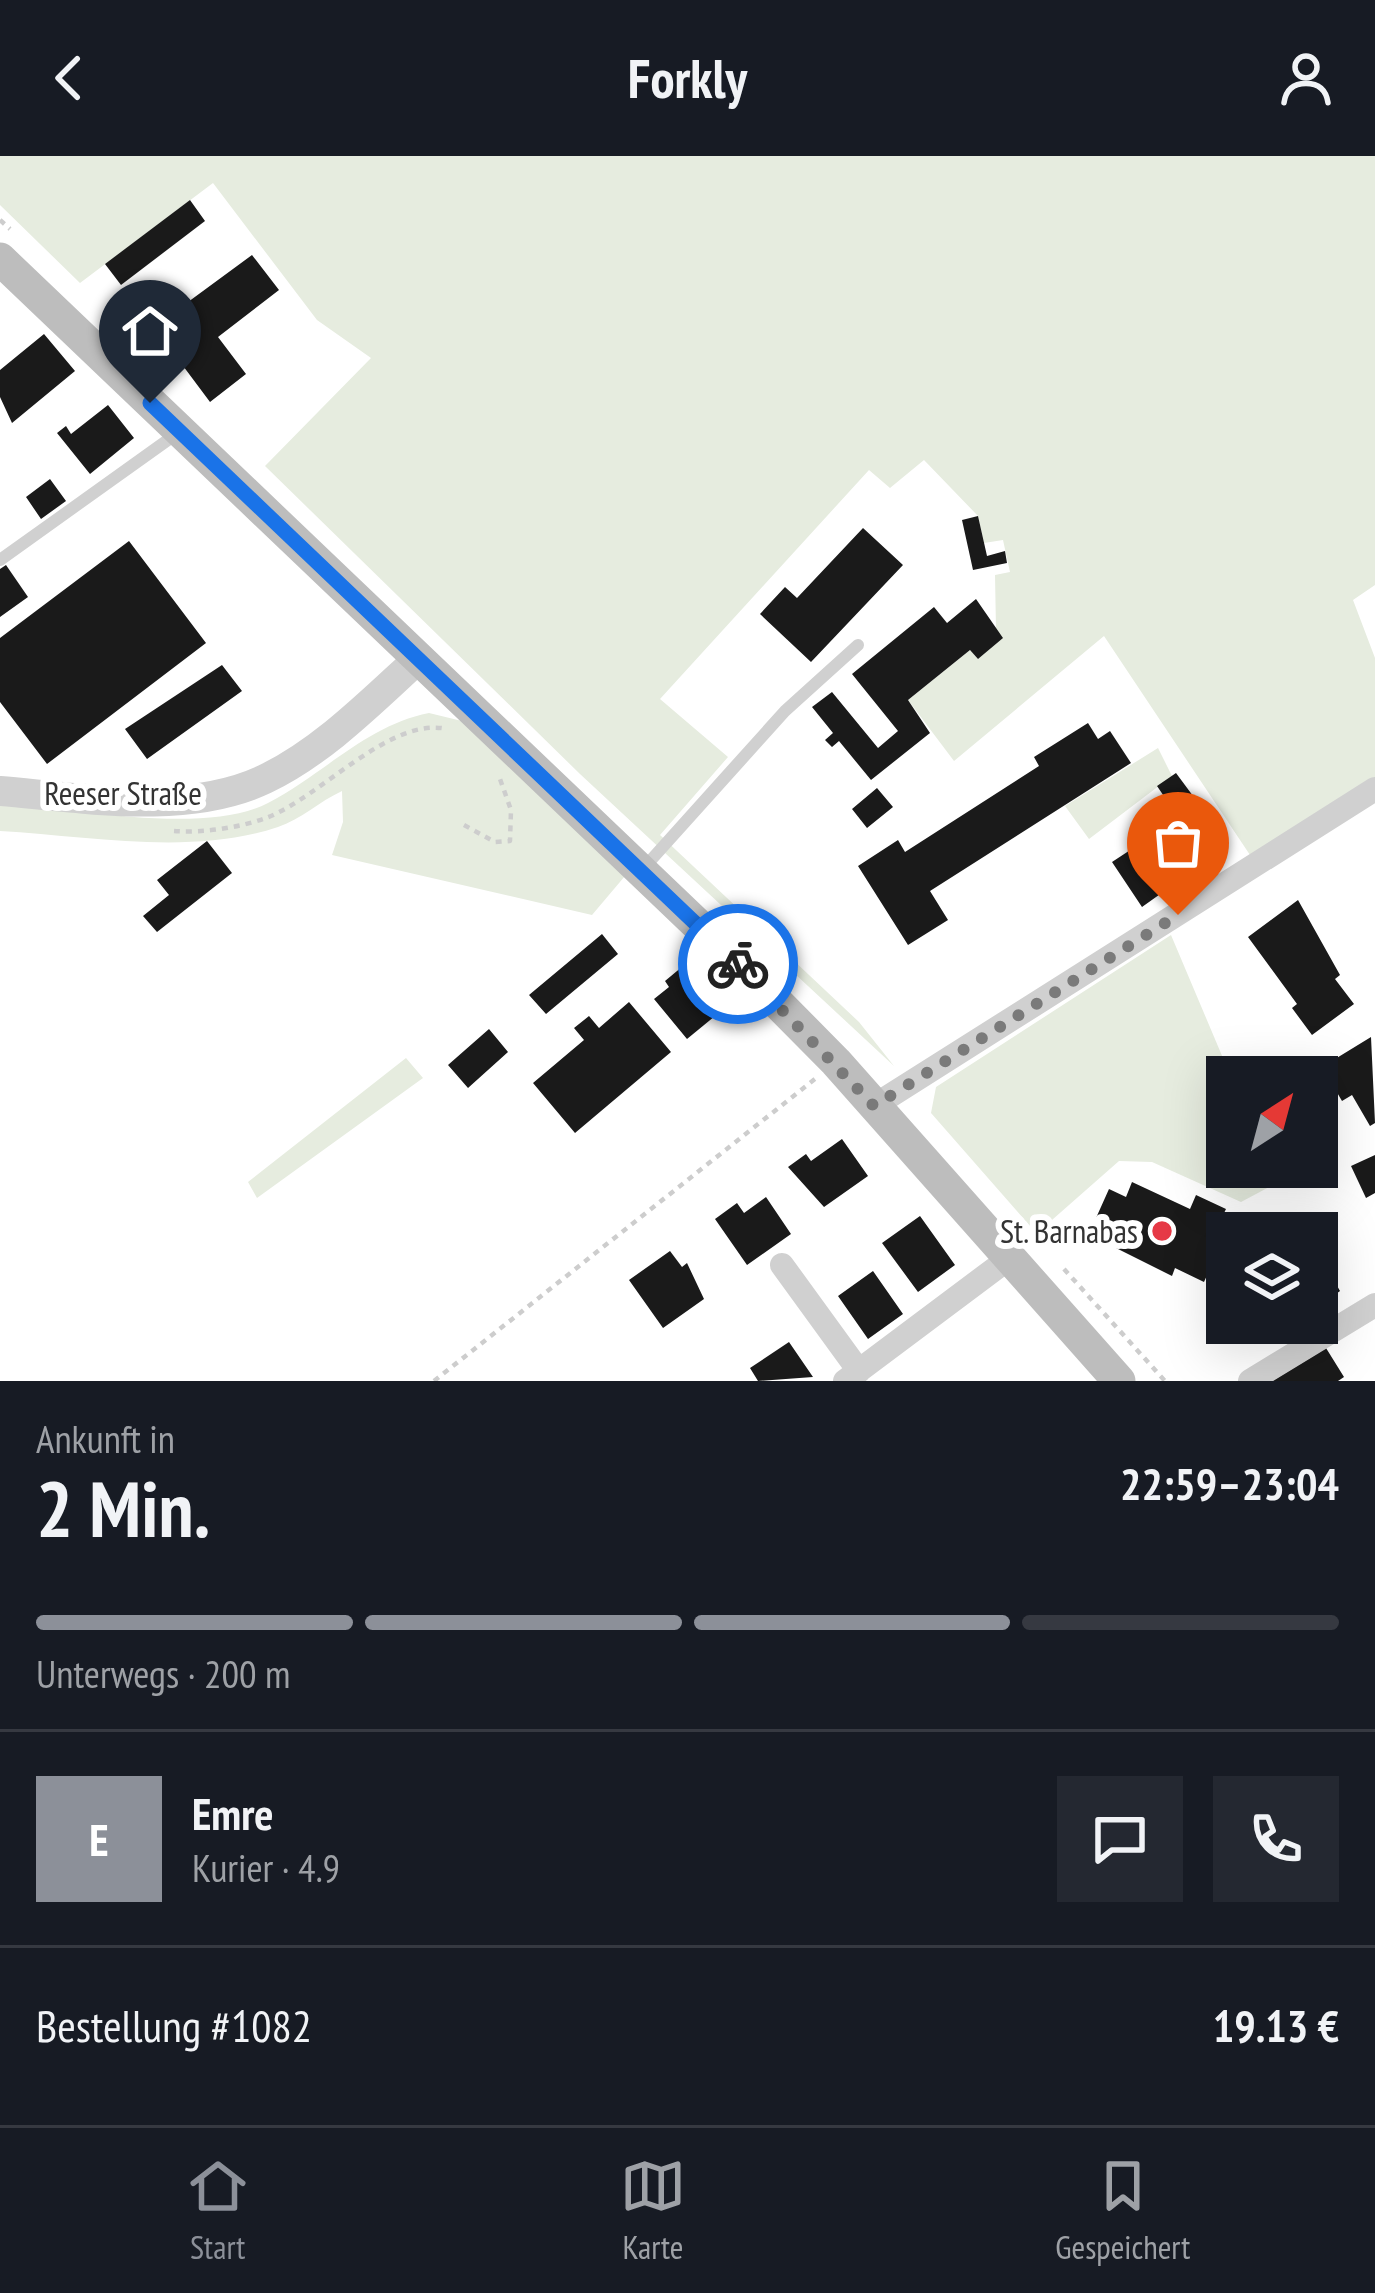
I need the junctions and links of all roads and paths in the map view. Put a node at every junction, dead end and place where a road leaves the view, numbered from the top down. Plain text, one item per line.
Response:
1 (0, 259) edge
2 (180, 431) junction
3 (0, 560) edge
4 (859, 645) dead end
5 (418, 659) junction
6 (498, 773) dead end
7 (1375, 789) edge
8 (0, 790) edge
9 (464, 825) dead end
10 (641, 871) junction
11 (836, 1062) junction
12 (874, 1106) junction
13 (1008, 1259) junction
14 (782, 1265) dead end
15 (1375, 1305) edge
16 (852, 1376) edge
17 (434, 1381) edge
18 (1119, 1381) edge
19 (1250, 1381) edge

1 - 2 main road
2 - 3 lane
2 - 5 main road
4 - 10 lane
5 - 8 street, Reeser Straße
5 - 10 main road
6 - 9 path
7 - 12 street
10 - 11 main road
11 - 12 main road
11 - 17 path
12 - 13 main road
13 - 16 street
13 - 18 main road
14 - 16 street
15 - 19 street

